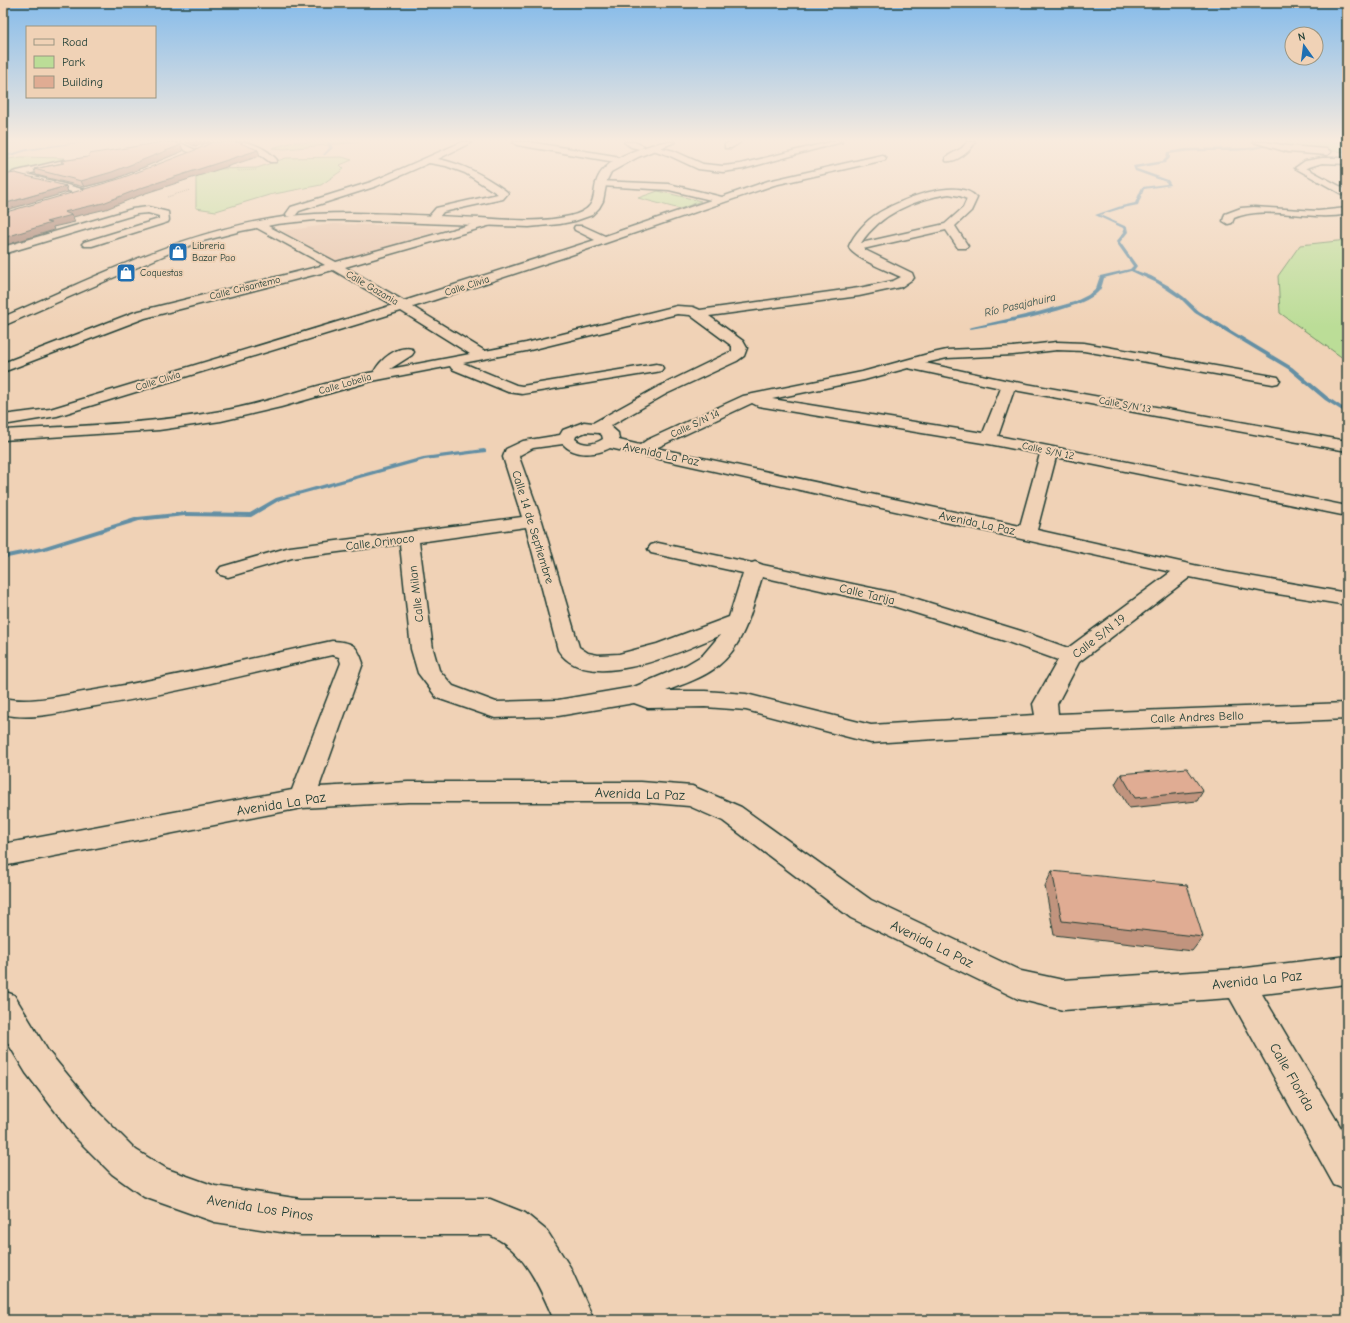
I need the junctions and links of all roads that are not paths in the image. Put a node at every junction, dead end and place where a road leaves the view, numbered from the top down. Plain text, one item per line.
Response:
1 (311, 204) edge
2 (466, 204) edge
3 (598, 204) edge
4 (712, 204) edge
5 (907, 204) edge
6 (971, 204) edge
7 (584, 205) dead end
8 (1347, 211) edge
9 (291, 214) junction
10 (435, 215) junction
11 (493, 219) junction
12 (263, 221) junction
13 (1228, 221) dead end
14 (949, 226) junction
15 (579, 228) dead end
16 (61, 234) junction
17 (605, 240) junction
18 (88, 244) junction
19 (962, 246) dead end
20 (100, 248) dead end
21 (854, 248) junction
22 (3, 252) edge
23 (335, 266) junction
24 (404, 306) junction
25 (690, 312) junction
26 (3, 313) edge
27 (3, 322) edge
28 (407, 352) dead end
29 (484, 356) junction
30 (454, 362) junction
31 (906, 364) junction
32 (3, 368) edge
33 (656, 368) dead end
34 (382, 374) junction
35 (1273, 380) dead end
36 (1009, 385) junction
37 (748, 399) junction
38 (3, 420) edge
39 (597, 427) junction
40 (3, 435) edge
41 (567, 439) junction
42 (989, 439) junction
43 (608, 443) junction
44 (1346, 446) edge
45 (644, 450) junction
46 (1049, 452) junction
47 (1347, 511) edge
48 (533, 521) junction
49 (1027, 534) junction
50 (409, 538) junction
51 (658, 548) dead end
52 (755, 568) junction
53 (228, 571) dead end
54 (1185, 571) junction
55 (1347, 599) edge
56 (737, 624) junction
57 (1071, 657) junction
58 (639, 694) junction
59 (3, 706) edge
60 (1347, 711) edge
61 (1048, 723) junction
62 (302, 798) junction
63 (3, 855) edge
64 (1347, 970) edge
65 (1238, 983) junction
66 (3, 1006) edge
67 (1347, 1172) edge
68 (574, 1320) edge

1 - 9 street
2 - 10 street
3 - 11 street
4 - 17 street, Calle Clivia
5 - 21 street
6 - 14 street
7 - 11 street
8 - 13 street
9 - 10 street
9 - 12 street
10 - 11 street
11 - 12 street
11 - 23 street, Calle Crisantemo
12 - 23 street, Calle Gazania
12 - 26 street
12 - 27 street
14 - 19 street
14 - 21 street
15 - 17 street
16 - 18 street
16 - 18 street
16 - 22 street
17 - 24 street, Calle Clivia
18 - 20 street
21 - 25 street, Calle Lobelia
23 - 24 street, Calle Gazania
23 - 32 street, Calle Crisantemo
24 - 29 street, Calle Gazania
24 - 38 street, Calle Clivia
25 - 29 street, Calle Lobelia
25 - 39 street
28 - 34 street
29 - 30 street, Calle Lobelia
30 - 33 street
30 - 34 street, Calle Lobelia
31 - 35 street, Calle S/N 14
31 - 36 street, Calle S/N 13
31 - 37 street, Calle S/N 14
34 - 40 street, Calle Lobelia
36 - 42 street
36 - 44 street, Calle S/N 13
37 - 42 street, Calle S/N 12
37 - 45 street, Calle S/N 14
39 - 41 street
39 - 43 street
41 - 43 street
41 - 48 street, Calle 14 de Septiembre
42 - 46 street, Calle S/N 12
43 - 45 street, Avenida La Paz
45 - 49 street, Avenida La Paz
46 - 47 street, Calle S/N 12
46 - 49 street
48 - 50 street, Calle Orinoco
48 - 56 street, Calle 14 de Septiembre
49 - 54 street, Avenida La Paz
50 - 53 street, Calle Orinoco
50 - 58 street, Calle Milan
51 - 52 street, Calle Tarija
52 - 56 street
52 - 57 street, Calle Tarija
54 - 55 street, Avenida La Paz
54 - 57 street, Calle S/N 19
56 - 58 street
57 - 61 street, Calle S/N 19
58 - 61 street, Calle Andres Bello
59 - 62 street
60 - 61 street, Calle Andres Bello
62 - 63 street, Avenida La Paz
62 - 65 street, Avenida La Paz
64 - 65 street, Avenida La Paz
65 - 67 street, Calle Florida
66 - 68 street, Avenida Los Pinos

